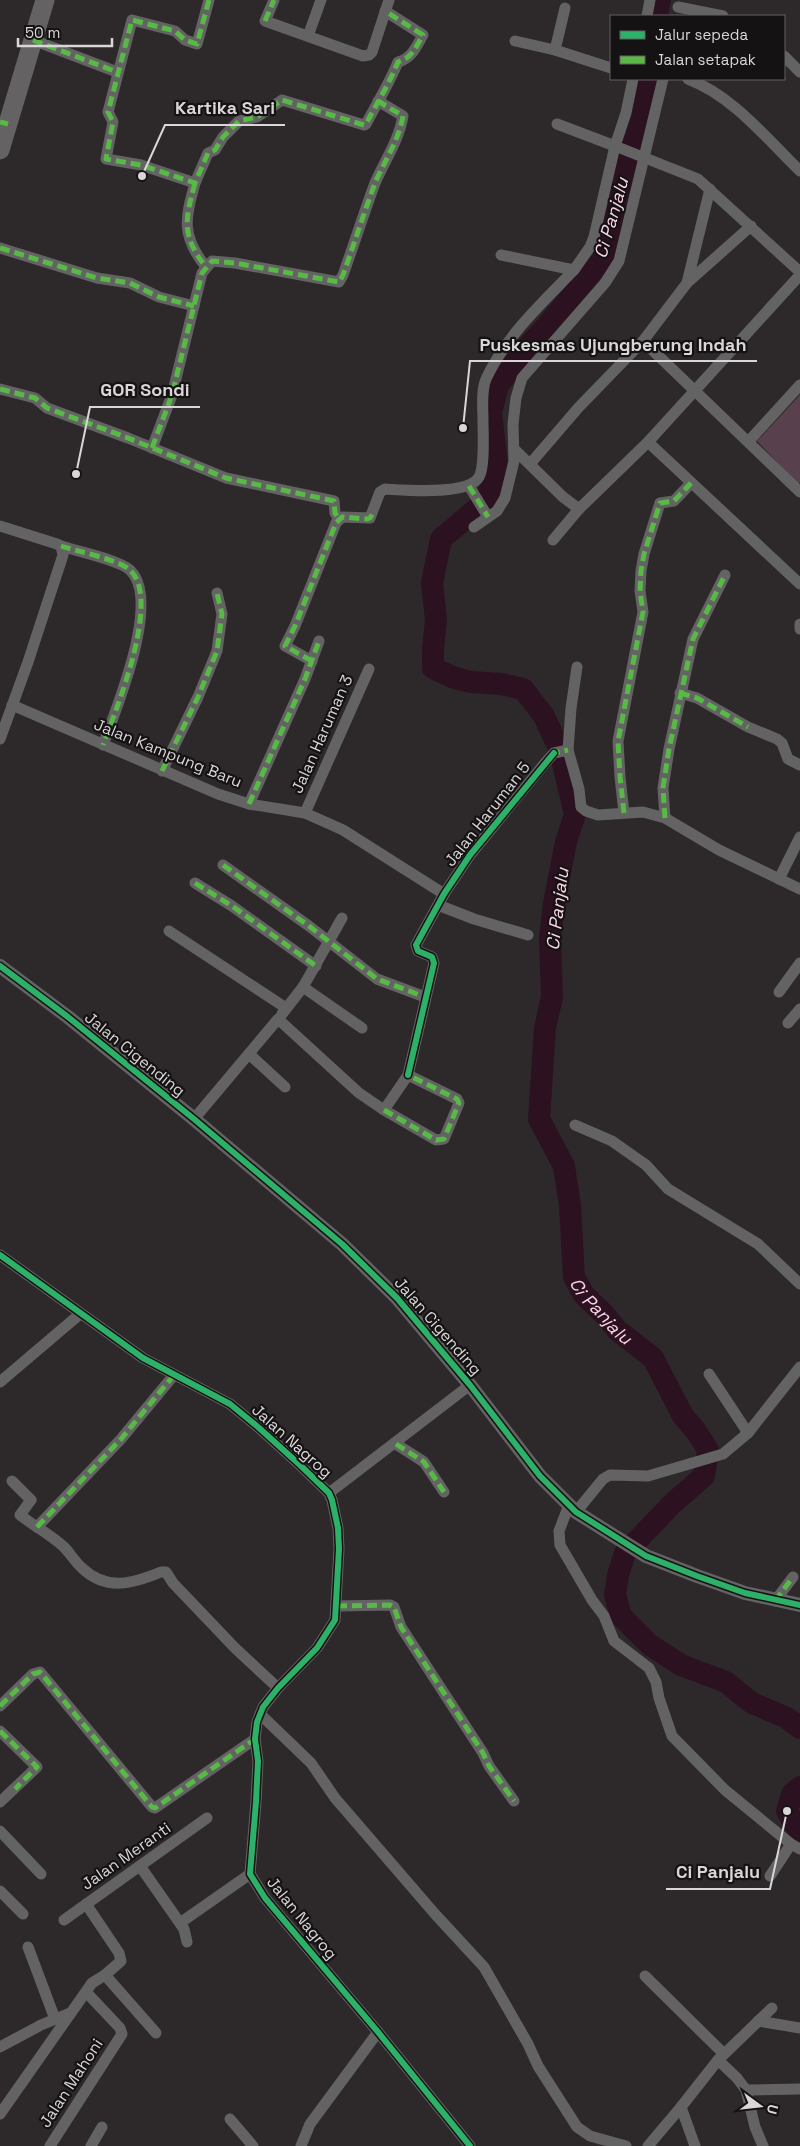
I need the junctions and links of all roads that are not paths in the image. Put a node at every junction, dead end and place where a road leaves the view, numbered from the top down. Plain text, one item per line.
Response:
1 (45, 0) edge
2 (208, 0) edge
3 (274, 0) edge
4 (321, 0) edge
5 (650, 0) edge
6 (387, 6) edge
7 (565, 8) dead end
8 (678, 8) edge
9 (647, 15) edge
10 (717, 15) edge
11 (308, 36) junction
12 (33, 40) junction
13 (515, 41) dead end
14 (555, 50) junction
15 (785, 57) edge
16 (610, 68) edge
17 (117, 72) junction
18 (800, 72) edge
19 (633, 80) edge
20 (663, 80) edge
21 (691, 80) edge
22 (378, 101) junction
23 (4, 123) edge
24 (557, 124) dead end
25 (618, 148) junction
26 (0, 150) edge
27 (641, 156) junction
28 (800, 171) edge
29 (195, 183) junction
30 (710, 189) junction
31 (751, 226) junction
32 (0, 248) edge
33 (500, 255) dead end
34 (206, 267) junction
35 (574, 270) junction
36 (800, 274) edge
37 (687, 283) junction
38 (194, 306) junction
39 (643, 341) junction
40 (800, 385) edge
41 (0, 389) edge
42 (696, 390) junction
43 (648, 442) junction
44 (748, 442) junction
45 (152, 448) junction
46 (514, 449) junction
47 (530, 464) junction
48 (691, 483) junction
49 (471, 490) junction
50 (800, 492) edge
51 (579, 509) junction
52 (485, 513) junction
53 (339, 519) junction
54 (0, 526) edge
55 (474, 527) dead end
56 (553, 540) dead end
57 (62, 550) junction
58 (725, 575) dead end
59 (800, 584) edge
60 (216, 593) dead end
61 (800, 624) edge
62 (800, 629) edge
63 (319, 641) dead end
64 (312, 660) junction
65 (577, 667) dead end
66 (369, 669) dead end
67 (680, 693) junction
68 (12, 705) junction
69 (0, 739) edge
70 (103, 745) junction
71 (562, 751) junction
72 (800, 765) edge
73 (162, 771) junction
74 (249, 804) junction
75 (624, 812) junction
76 (305, 813) junction
77 (665, 818) junction
78 (800, 837) edge
79 (222, 865) dead end
80 (779, 878) junction
81 (195, 883) dead end
82 (800, 889) edge
83 (444, 894) junction
84 (438, 905) junction
85 (342, 918) dead end
86 (169, 931) dead end
87 (528, 935) dead end
88 (329, 942) junction
89 (800, 963) edge
90 (0, 966) edge
91 (316, 966) junction
92 (303, 986) junction
93 (779, 992) dead end
94 (425, 998) junction
95 (286, 1008) junction
96 (800, 1009) edge
97 (278, 1019) junction
98 (788, 1023) dead end
99 (362, 1028) dead end
100 (249, 1054) junction
101 (408, 1075) junction
102 (285, 1087) dead end
103 (384, 1110) junction
104 (194, 1119) junction
105 (574, 1124) dead end
106 (0, 1255) edge
107 (800, 1284) edge
108 (80, 1314) junction
109 (800, 1367) edge
110 (709, 1374) dead end
111 (174, 1375) junction
112 (0, 1382) edge
113 (470, 1385) junction
114 (748, 1433) junction
115 (396, 1444) junction
116 (12, 1481) dead end
117 (444, 1492) dead end
118 (329, 1494) junction
119 (572, 1508) junction
120 (37, 1527) junction
121 (793, 1577) dead end
122 (775, 1601) junction
123 (800, 1605) edge
124 (337, 1606) junction
125 (278, 1688) junction
126 (0, 1706) edge
127 (260, 1714) junction
128 (0, 1731) edge
129 (255, 1739) junction
130 (514, 1801) dead end
131 (0, 1802) edge
132 (208, 1818) dead end
133 (0, 1831) edge
134 (796, 1846) edge
135 (140, 1866) junction
136 (41, 1874) dead end
137 (250, 1874) junction
138 (770, 1876) dead end
139 (0, 1891) edge
140 (86, 1904) junction
141 (23, 1914) dead end
142 (64, 1920) dead end
143 (180, 1923) junction
144 (188, 1942) dead end
145 (28, 1947) dead end
146 (105, 1975) junction
147 (645, 1976) dead end
148 (87, 1993) junction
149 (772, 2008) dead end
150 (70, 2014) junction
151 (55, 2019) junction
152 (758, 2021) junction
153 (800, 2028) edge
154 (378, 2032) junction
155 (156, 2033) dead end
156 (0, 2047) edge
157 (721, 2057) junction
158 (800, 2089) edge
159 (746, 2090) junction
160 (681, 2107) junction
161 (0, 2114) edge
162 (230, 2119) dead end
163 (102, 2127) dead end
164 (50, 2146) edge
165 (91, 2146) edge
166 (254, 2146) edge
167 (302, 2146) edge
168 (470, 2146) edge
169 (626, 2146) edge
170 (648, 2146) edge
171 (696, 2146) edge
172 (763, 2146) edge

1 - 12 highway
2 - 17 street
3 - 11 street
4 - 11 street
5 - 9 street
6 - 11 street
6 - 22 street
7 - 14 street
8 - 10 street
12 - 17 street
12 - 23 highway
13 - 14 street
14 - 16 street
15 - 18 street
17 - 29 street
19 - 25 street
20 - 27 street
21 - 28 street
22 - 29 street
22 - 34 street
23 - 26 highway
24 - 25 street
25 - 27 street
25 - 35 street
27 - 30 street
27 - 46 street
29 - 34 street
30 - 31 street
30 - 37 street
31 - 36 street
31 - 37 street
32 - 38 street
33 - 35 street
34 - 38 street
35 - 49 street
36 - 42 street
37 - 39 street
38 - 45 street
39 - 42 street
39 - 47 street
40 - 44 street
41 - 45 street
42 - 43 street
42 - 44 street
43 - 48 street
43 - 51 street
44 - 50 street
45 - 53 street
46 - 47 street
46 - 52 street
47 - 51 street
48 - 59 street
48 - 75 street
49 - 52 street
49 - 53 street
51 - 56 street
52 - 55 street
53 - 64 street
54 - 57 street
57 - 68 street
57 - 70 street
58 - 67 street
60 - 73 street
61 - 62 street
63 - 64 street
64 - 74 street
65 - 71 street
66 - 76 street, Jalan Haruman 3
67 - 72 street
67 - 77 street
68 - 69 street
68 - 70 street, Jalan Kampung Baru
70 - 73 street, Jalan Kampung Baru
71 - 75 street
71 - 83 street, Jalan Haruman 5
73 - 74 street, Jalan Kampung Baru
74 - 76 street, Jalan Kampung Baru
75 - 77 street
76 - 83 street, Jalan Kampung Baru
77 - 80 street
78 - 80 street
79 - 88 street
80 - 82 street
81 - 91 street
83 - 84 street, Jalan Haruman 5
84 - 87 street
84 - 94 street, Jalan Haruman 5
85 - 88 street
86 - 95 street
88 - 91 street
88 - 94 street
89 - 93 street
90 - 104 street, Jalan Cigending
91 - 92 street
92 - 95 street
92 - 99 street
94 - 101 street
95 - 97 street
96 - 98 street
97 - 100 street
97 - 103 street
100 - 102 street
100 - 104 street
101 - 103 street
101 - 103 street
104 - 113 street, Jalan Cigending
105 - 107 street
106 - 108 street, Jalan Nagrog
108 - 111 street, Jalan Nagrog
108 - 112 street
109 - 114 street
110 - 114 street
111 - 118 street, Jalan Nagrog
111 - 120 street
113 - 115 street
113 - 119 street, Jalan Cigending
114 - 119 street
115 - 117 street
115 - 118 street
116 - 120 street
118 - 124 street, Jalan Nagrog
119 - 122 street, Jalan Cigending
119 - 134 street
120 - 125 street
121 - 122 street
122 - 123 street, Jalan Cigending
124 - 125 street, Jalan Nagrog
124 - 130 street
125 - 127 street, Jalan Nagrog
126 - 129 street
127 - 129 street, Jalan Nagrog
127 - 169 street
128 - 131 street
129 - 137 street, Jalan Nagrog
132 - 135 street, Jalan Meranti
133 - 136 street
134 - 138 street
135 - 140 street, Jalan Meranti
135 - 143 street
137 - 143 street
137 - 154 street, Jalan Nagrog
139 - 141 street
140 - 142 street, Jalan Meranti
140 - 146 street
143 - 144 street
145 - 151 street
146 - 148 street
146 - 155 street
147 - 157 street
148 - 150 street
148 - 164 street, Jalan Mahoni
149 - 152 street
150 - 151 street
150 - 161 street
151 - 156 street
152 - 153 street
152 - 157 street
154 - 167 street
154 - 168 street, Jalan Nagrog
157 - 159 street
157 - 160 street
158 - 159 street
159 - 172 street
160 - 170 street
160 - 171 street
162 - 166 street
163 - 165 street

